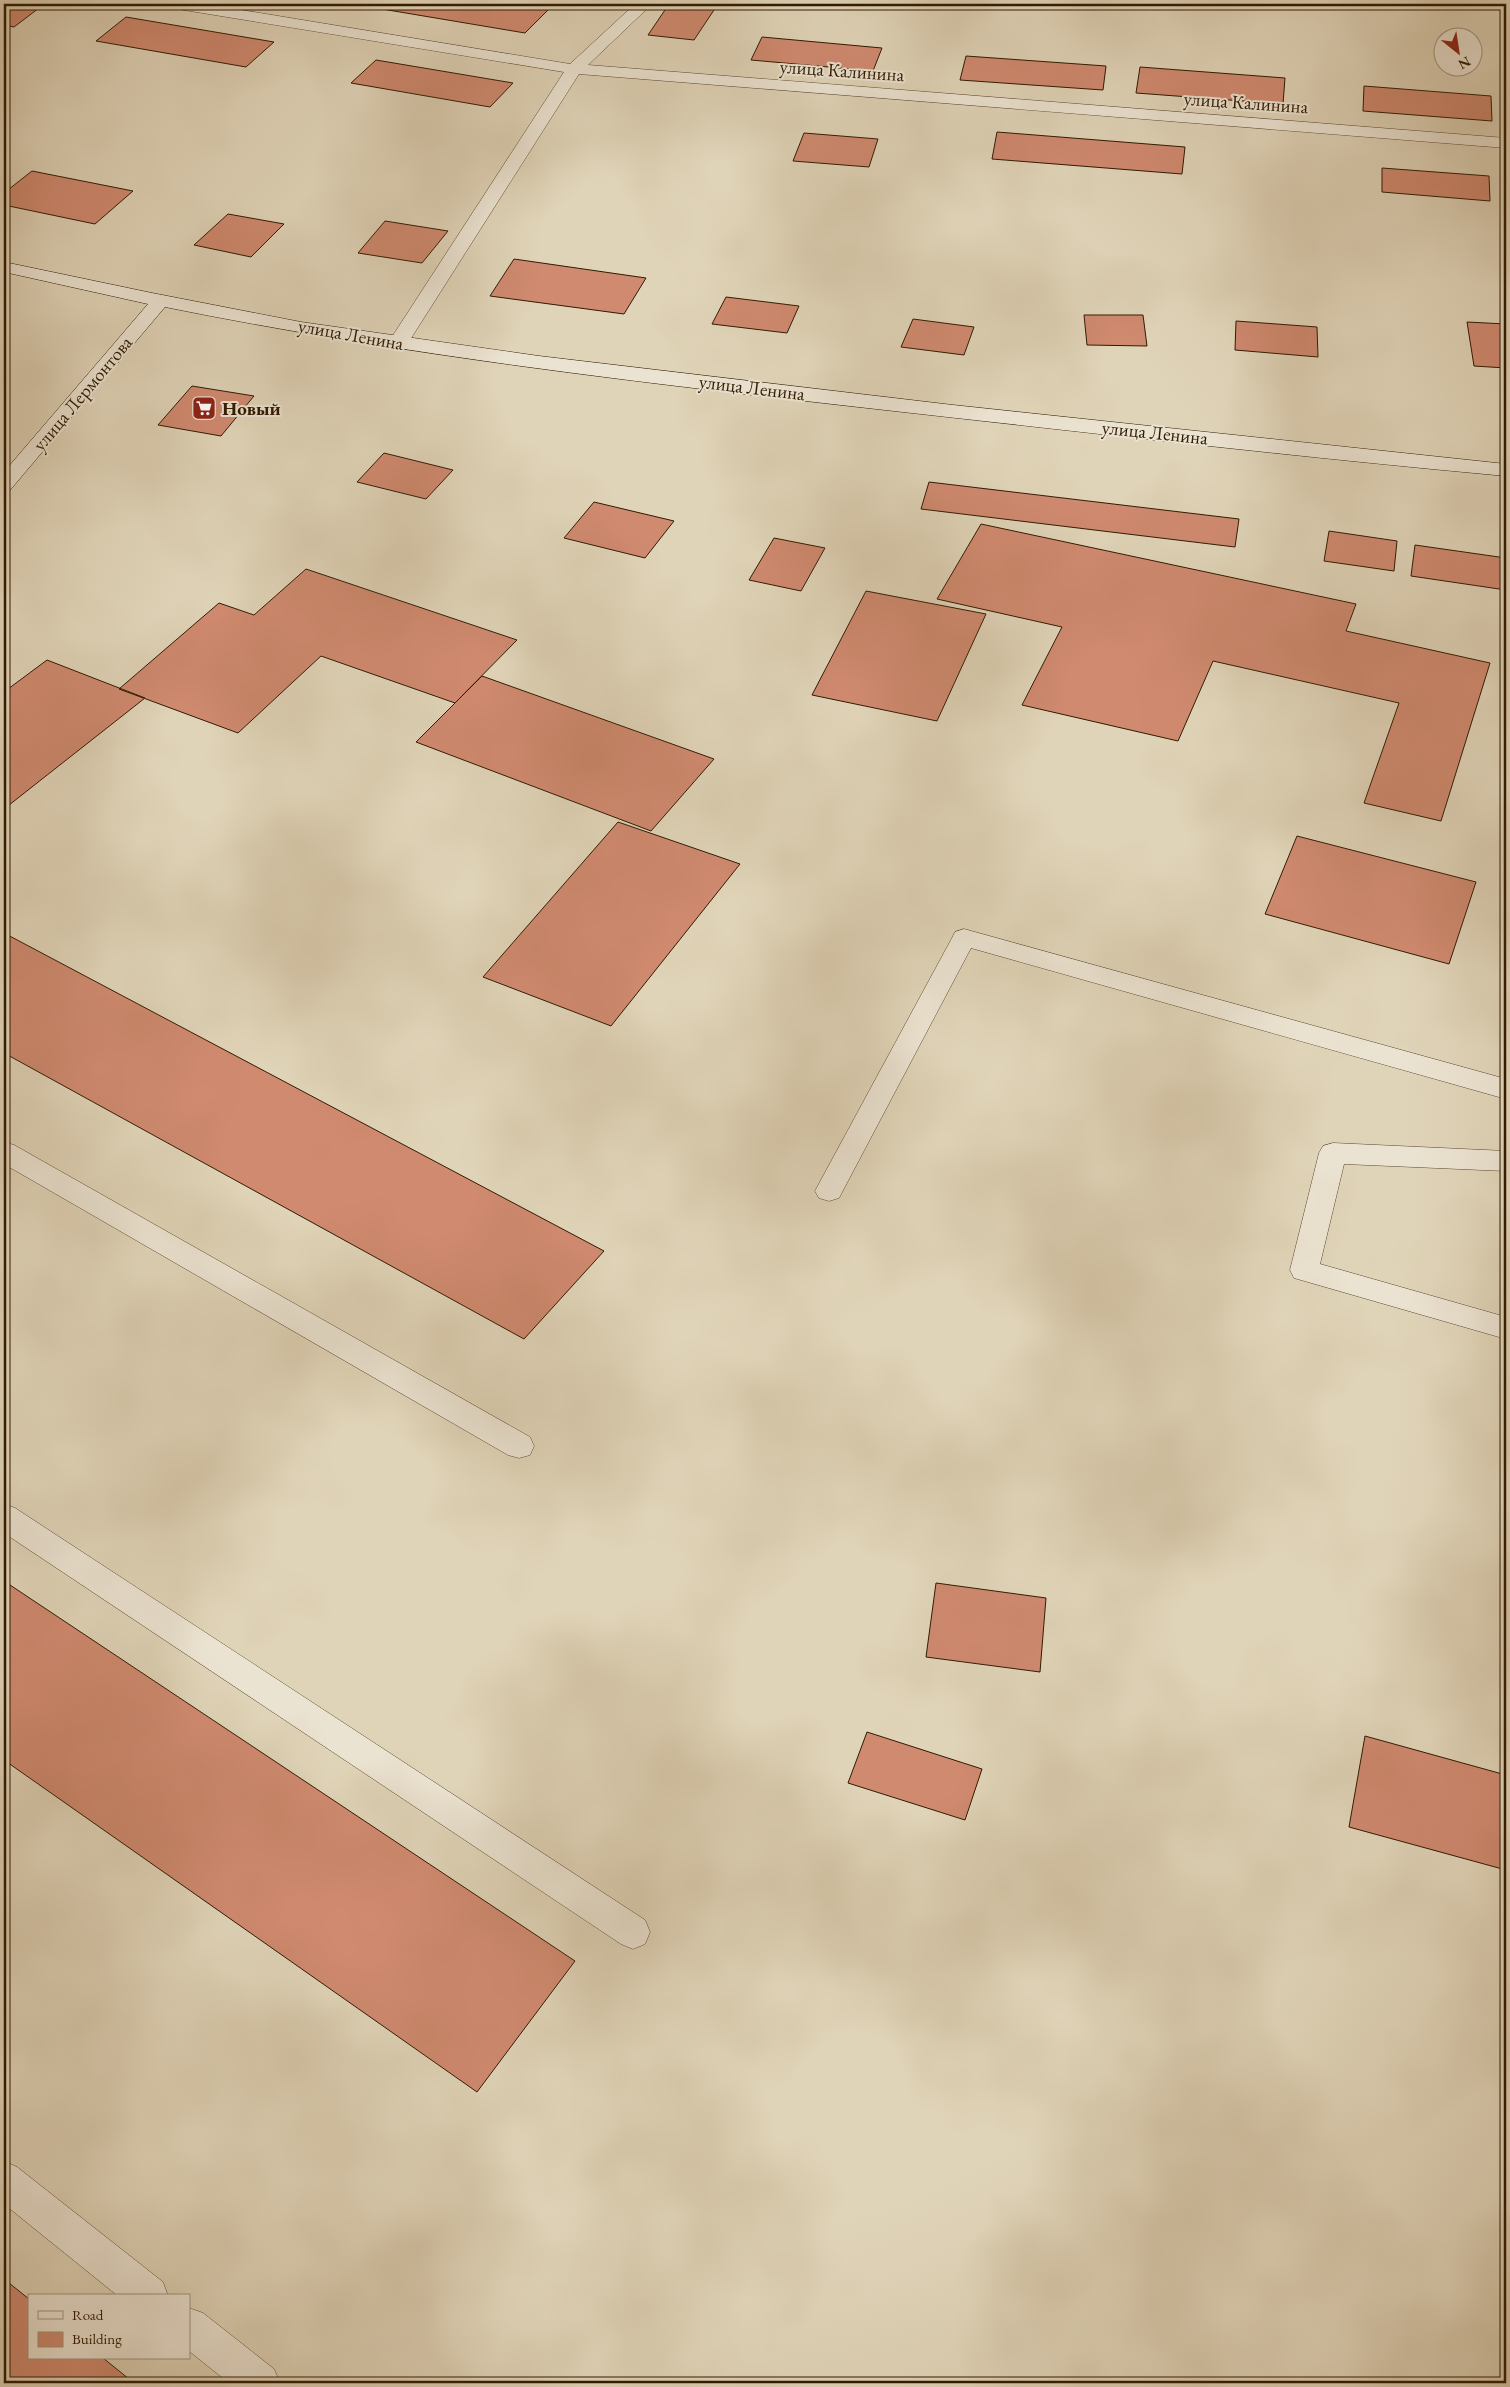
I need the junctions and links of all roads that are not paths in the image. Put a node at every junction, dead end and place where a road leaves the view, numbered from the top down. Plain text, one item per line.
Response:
1 (178, 4) edge
2 (644, 4) edge
3 (574, 70) junction
4 (1506, 143) edge
5 (4, 267) edge
6 (160, 301) junction
7 (398, 343) junction
8 (1506, 470) edge
9 (4, 485) edge
10 (1506, 1090) edge
11 (4, 1152) edge
12 (1506, 1161) edge
13 (829, 1191) dead end
14 (1506, 1328) edge
15 (519, 1446) dead end
16 (4, 1517) edge
17 (633, 1932) dead end
18 (4, 2180) edge
19 (146, 2294) edge
20 (190, 2328) edge
21 (260, 2383) edge

1 - 3 street, улица Калинина
2 - 3 street
3 - 4 street, улица Калинина
3 - 7 street
5 - 6 street, улица Ленина
6 - 7 street, улица Ленина
6 - 9 street, улица Лермонтова
7 - 8 street, улица Ленина
10 - 13 street
11 - 15 street
12 - 14 street
16 - 17 street
18 - 19 street
20 - 21 street

